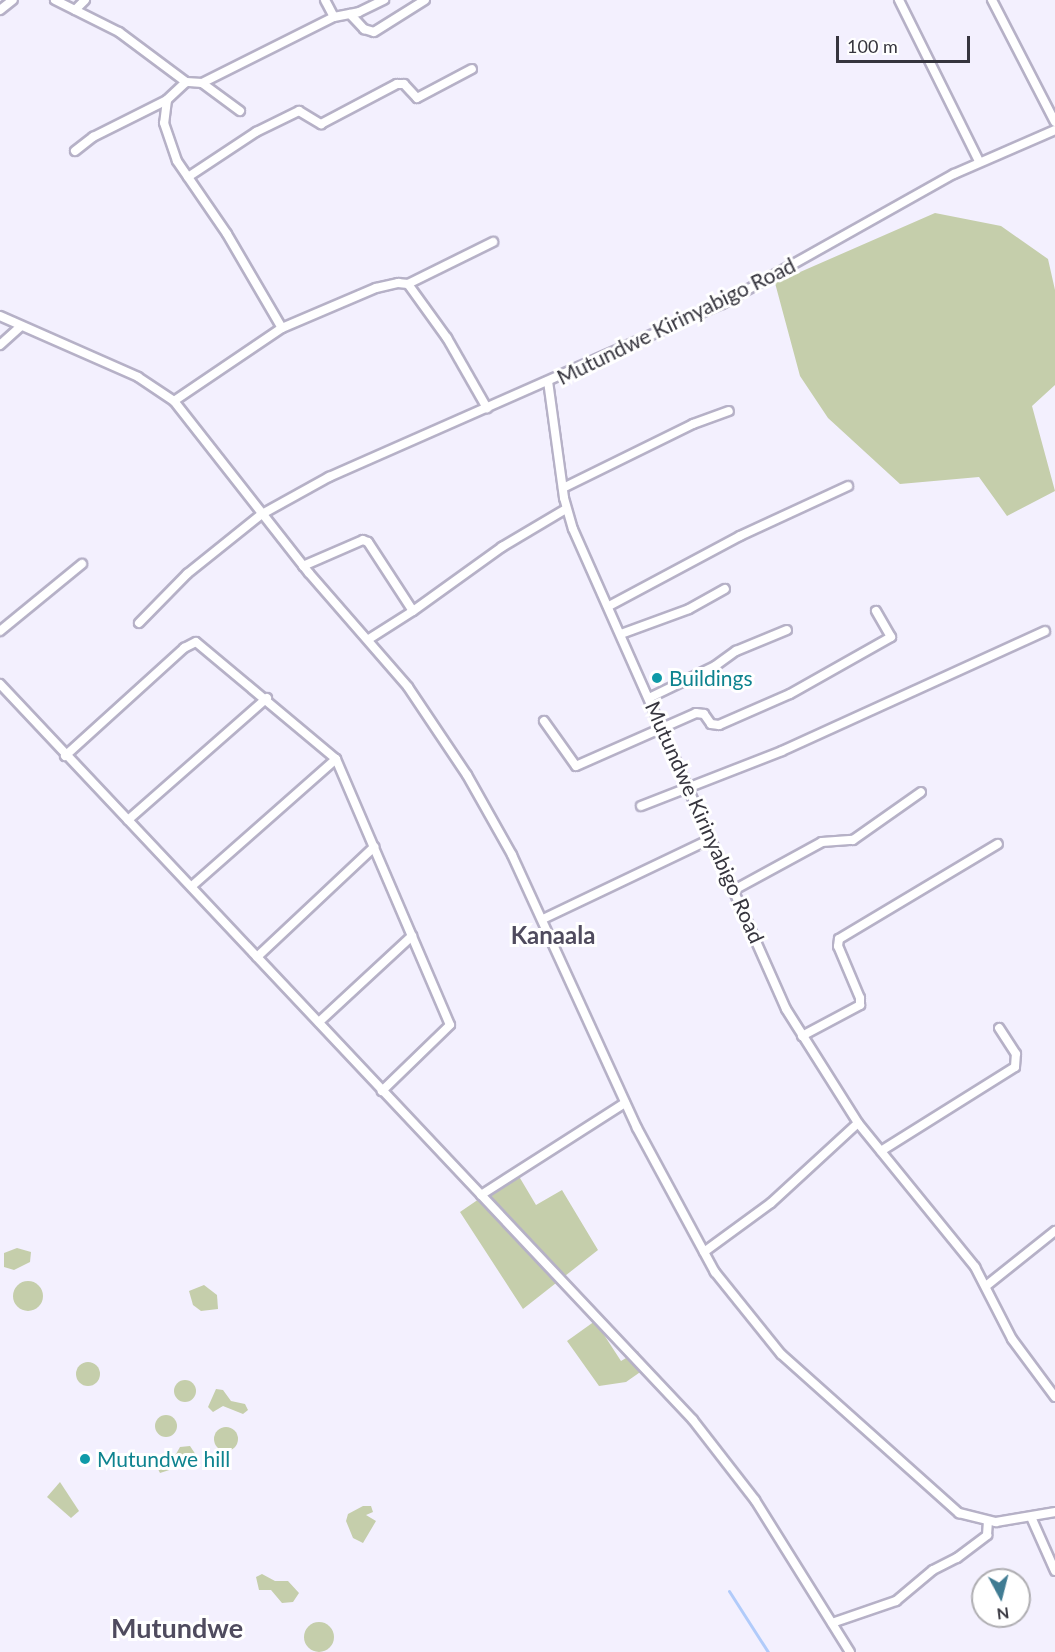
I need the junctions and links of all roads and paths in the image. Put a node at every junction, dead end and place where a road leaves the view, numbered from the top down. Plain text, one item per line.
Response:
1 (13, 0) edge
2 (55, 0) edge
3 (85, 0) edge
4 (325, 0) edge
5 (384, 0) edge
6 (425, 0) edge
7 (899, 0) edge
8 (992, 0) edge
9 (0, 10) edge
10 (75, 10) junction
11 (350, 14) junction
12 (334, 17) junction
13 (472, 69) dead end
14 (186, 82) junction
15 (202, 83) junction
16 (167, 100) junction
17 (240, 111) dead end
18 (1055, 122) edge
19 (1055, 130) edge
20 (75, 151) dead end
21 (979, 161) junction
22 (188, 177) junction
23 (493, 242) dead end
24 (408, 284) junction
25 (0, 316) edge
26 (21, 326) junction
27 (282, 328) junction
28 (0, 345) edge
29 (549, 381) junction
30 (174, 401) junction
31 (487, 408) junction
32 (729, 411) dead end
33 (848, 486) dead end
34 (562, 488) junction
35 (566, 509) junction
36 (262, 514) junction
37 (82, 564) dead end
38 (303, 566) junction
39 (725, 589) dead end
40 (609, 606) junction
41 (876, 611) dead end
42 (413, 612) junction
43 (139, 623) dead end
44 (787, 630) dead end
45 (0, 631) edge
46 (1046, 631) dead end
47 (621, 634) junction
48 (369, 639) junction
49 (0, 684) edge
50 (651, 697) junction
51 (267, 698) junction
52 (544, 721) dead end
53 (662, 727) junction
54 (65, 756) junction
55 (336, 759) junction
56 (689, 787) junction
57 (921, 792) dead end
58 (641, 806) dead end
59 (128, 820) junction
60 (711, 838) junction
61 (998, 844) dead end
62 (374, 847) junction
63 (192, 886) junction
64 (734, 890) junction
65 (543, 919) junction
66 (412, 936) junction
67 (257, 957) junction
68 (319, 1022) junction
69 (999, 1028) dead end
70 (801, 1036) junction
71 (382, 1091) junction
72 (625, 1103) junction
73 (858, 1123) junction
74 (881, 1151) junction
75 (481, 1195) junction
76 (1055, 1231) edge
77 (704, 1252) junction
78 (986, 1286) junction
79 (1055, 1397) edge
80 (1055, 1512) edge
81 (1031, 1517) junction
82 (988, 1521) junction
83 (1055, 1571) edge
84 (832, 1623) junction
85 (850, 1652) edge

1 - 9 street
2 - 10 street
3 - 10 street
4 - 12 street
5 - 11 street
6 - 11 street
7 - 21 street
8 - 18 street
10 - 14 street
11 - 12 street
12 - 15 street
13 - 22 street
14 - 15 street
14 - 16 street
15 - 17 street
16 - 20 street
16 - 22 street
19 - 21 street, Mutundwe Kirinyabigo Road
21 - 29 street, Mutundwe Kirinyabigo Road
22 - 27 street
23 - 24 street
24 - 27 street
24 - 31 street
25 - 26 street
26 - 28 street
26 - 30 street
27 - 30 street
29 - 31 street
29 - 34 street, Mutundwe Kirinyabigo Road
30 - 36 street
31 - 36 street
32 - 34 street
33 - 40 street
34 - 35 street, Mutundwe Kirinyabigo Road
35 - 40 street, Mutundwe Kirinyabigo Road
35 - 42 street
36 - 38 street
36 - 43 street
37 - 45 street
38 - 42 street
38 - 48 street
39 - 47 street
40 - 47 street, Mutundwe Kirinyabigo Road
41 - 53 street
42 - 48 street
44 - 50 street
46 - 56 street
47 - 50 street, Mutundwe Kirinyabigo Road
48 - 65 street
49 - 54 street
50 - 53 street, Mutundwe Kirinyabigo Road
51 - 54 street
51 - 55 street
51 - 59 street
52 - 53 street
53 - 56 street, Mutundwe Kirinyabigo Road
54 - 59 street
55 - 62 street
55 - 63 street
56 - 58 street
56 - 60 street, Mutundwe Kirinyabigo Road
57 - 64 street
59 - 63 street
60 - 64 street, Mutundwe Kirinyabigo Road
60 - 65 street
61 - 70 street
62 - 66 street
62 - 67 street
63 - 67 street
64 - 70 street, Mutundwe Kirinyabigo Road
65 - 72 street
66 - 68 street
66 - 71 street
67 - 68 street
68 - 71 street
69 - 74 street
70 - 73 street, Mutundwe Kirinyabigo Road
71 - 75 street
72 - 75 street
72 - 77 street
73 - 74 street, Mutundwe Kirinyabigo Road
73 - 77 street
74 - 78 street, Mutundwe Kirinyabigo Road
75 - 84 street
76 - 78 street
77 - 82 street
78 - 79 street, Mutundwe Kirinyabigo Road
80 - 81 street
81 - 82 street
81 - 83 street
82 - 84 street
84 - 85 street

